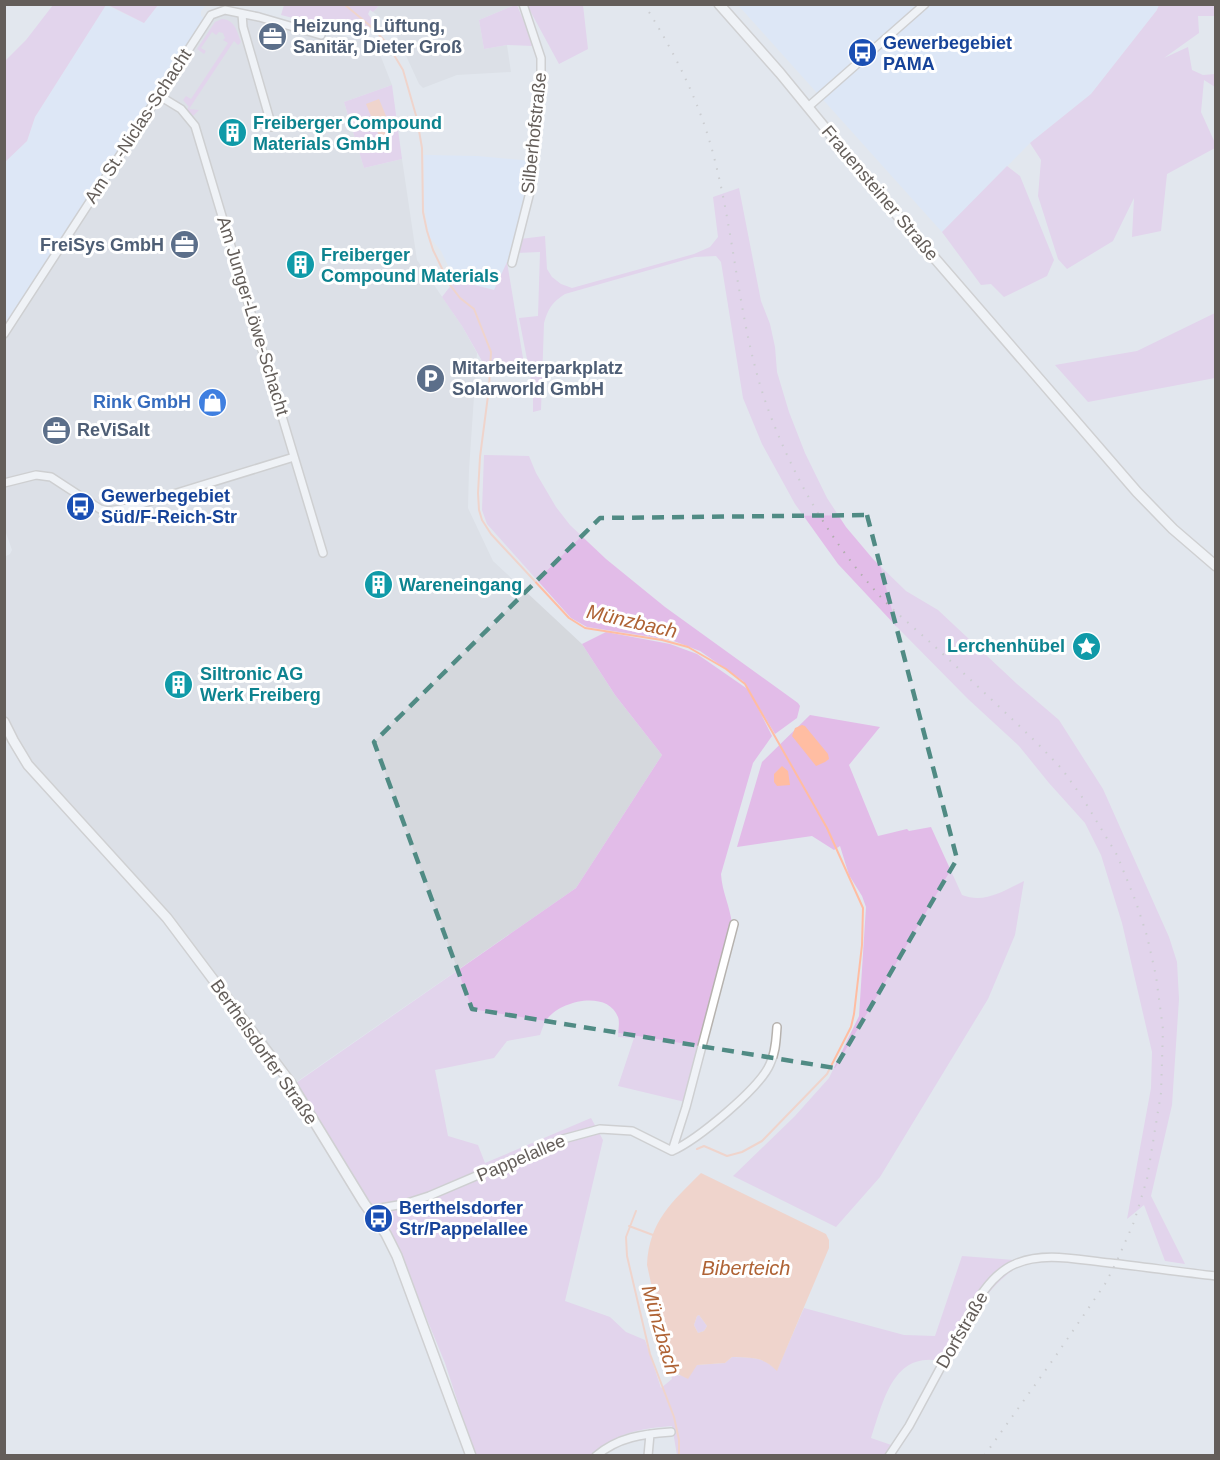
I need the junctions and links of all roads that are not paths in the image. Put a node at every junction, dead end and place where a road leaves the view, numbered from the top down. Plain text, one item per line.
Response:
1 (523, 4) edge
2 (719, 4) edge
3 (925, 4) edge
4 (242, 14) junction
5 (321, 35) dead end
6 (158, 95) junction
7 (808, 107) junction
8 (272, 127) dead end
9 (512, 263) dead end
10 (4, 334) edge
11 (294, 457) junction
12 (4, 483) edge
13 (323, 553) dead end
14 (1215, 566) edge
15 (4, 722) edge
16 (734, 924) dead end
17 (777, 1027) dead end
18 (672, 1151) junction
19 (369, 1210) junction
20 (1215, 1276) edge
21 (671, 1432) dead end
22 (650, 1434) junction
23 (471, 1455) edge
24 (596, 1455) edge
25 (648, 1455) edge
26 (890, 1455) edge

1 - 9 street, Silberhofstraße
2 - 7 street, Frauensteiner Straße
3 - 7 street, Frauensteiner Straße
4 - 5 street, Am St.-Niclas-Schacht
4 - 6 street, Am St.-Niclas-Schacht
4 - 8 street
6 - 10 street, Am St.-Niclas-Schacht
6 - 11 street, Am Junger-Löwe-Schacht
7 - 14 street, Frauensteiner Straße
11 - 12 street
11 - 13 street, Am Junger-Löwe-Schacht
15 - 19 street, Berthelsdorfer Straße
16 - 18 street
17 - 18 street
18 - 19 street, Pappelallee
19 - 23 street, Berthelsdorfer Straße
20 - 26 street, Dorfstraße
21 - 22 street
22 - 24 street
22 - 25 street

